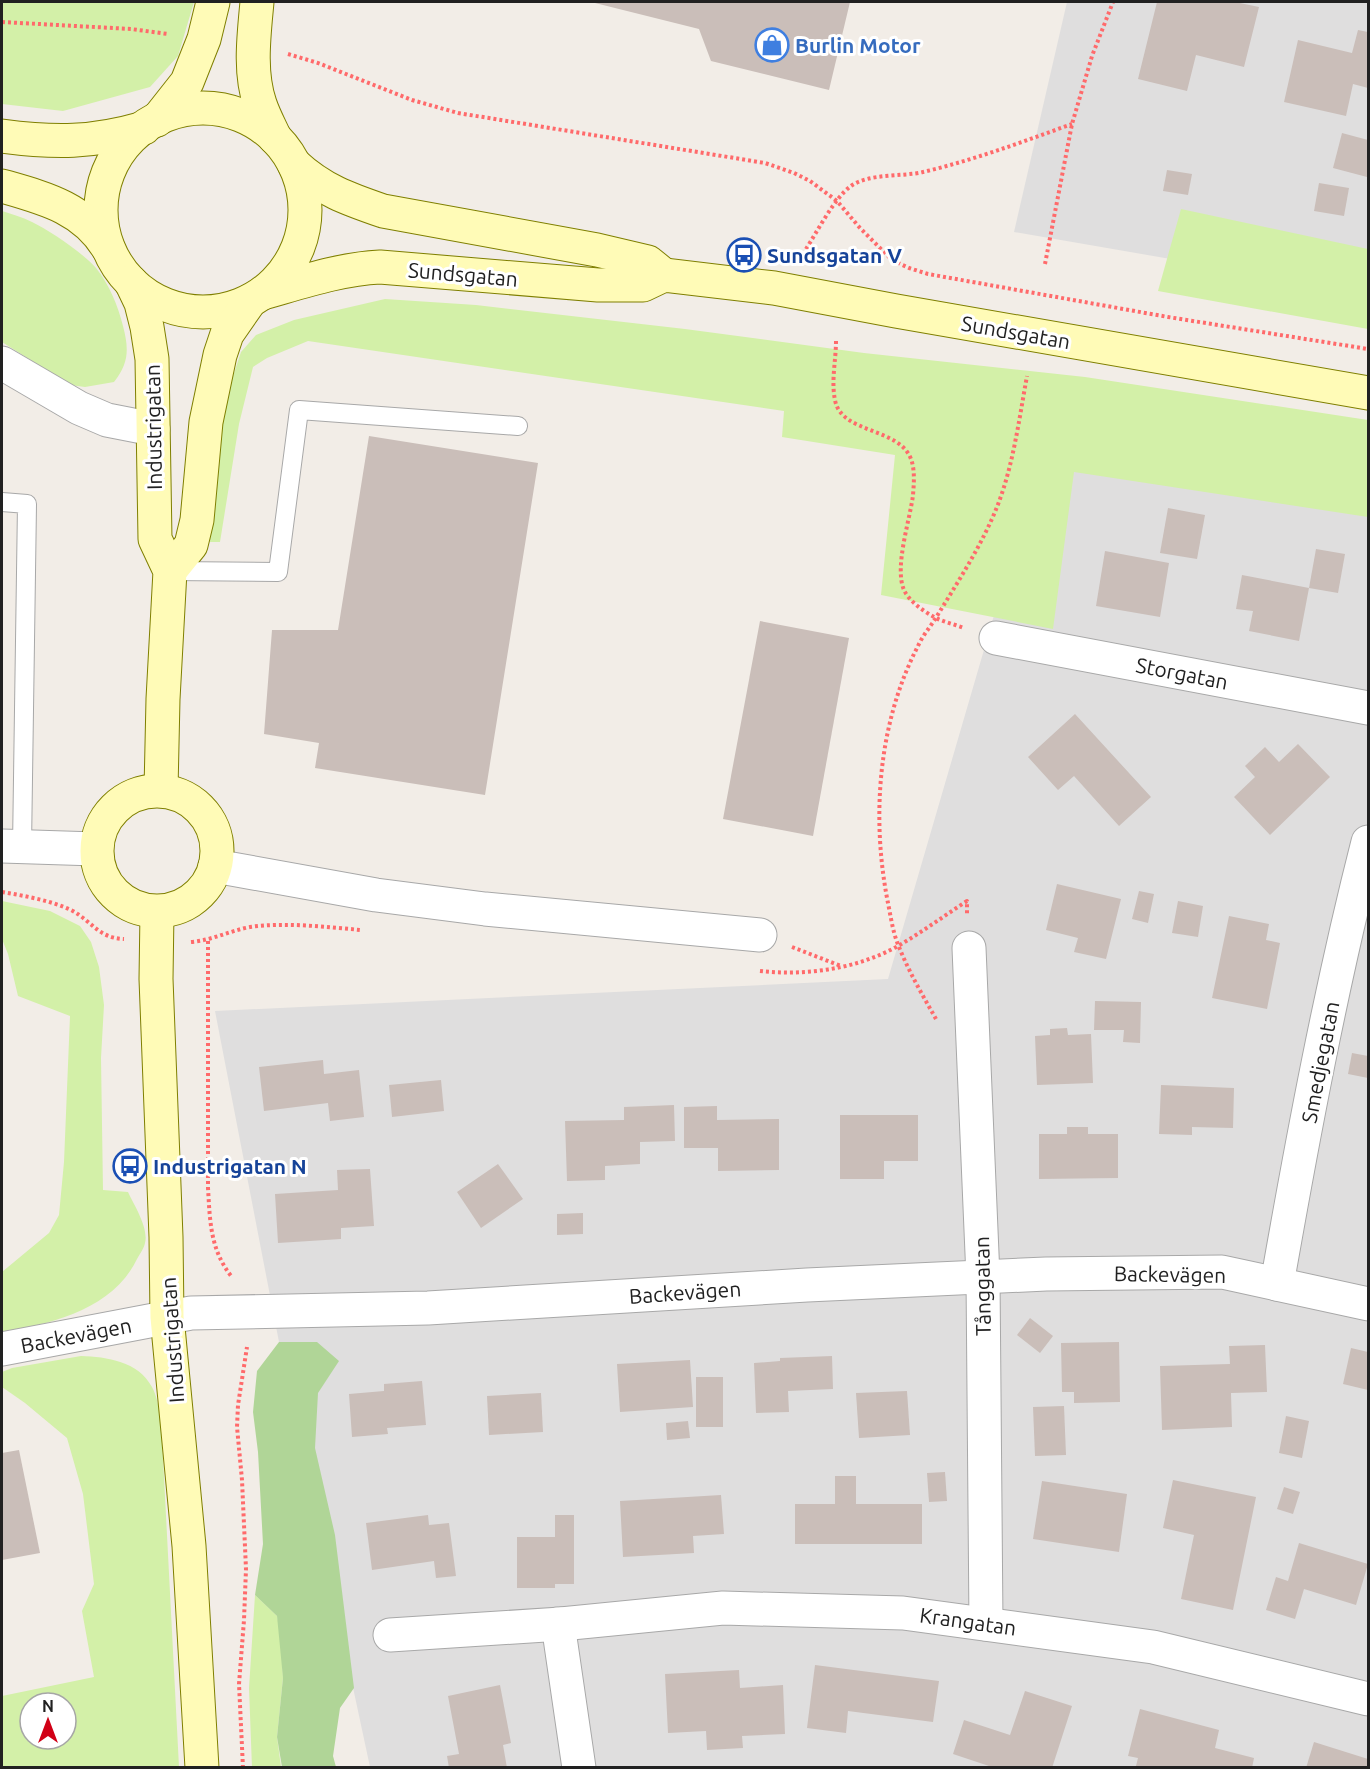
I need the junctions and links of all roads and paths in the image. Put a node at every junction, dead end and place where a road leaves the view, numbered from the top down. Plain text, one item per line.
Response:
1 (213, 2) edge
2 (257, 2) edge
3 (1113, 2) edge
4 (2, 22) edge
5 (204, 39) junction
6 (254, 47) junction
7 (150, 124) junction
8 (1072, 124) junction
9 (2, 136) edge
10 (285, 151) junction
11 (2, 186) edge
12 (837, 201) junction
13 (806, 249) dead end
14 (1045, 264) dead end
15 (122, 269) junction
16 (664, 275) junction
17 (256, 297) junction
18 (836, 341) dead end
19 (1368, 349) edge
20 (2, 363) edge
21 (1027, 376) dead end
22 (1368, 393) edge
23 (518, 426) dead end
24 (153, 429) junction
25 (2, 502) edge
26 (170, 571) junction
27 (996, 638) dead end
28 (1368, 708) edge
29 (161, 790) junction
30 (1368, 842) edge
31 (12, 847) edge
32 (96, 849) junction
33 (215, 866) junction
34 (158, 912) junction
35 (760, 935) joint
36 (208, 941) dead end
37 (969, 948) dead end
38 (841, 966) dead end
39 (983, 1277) junction
40 (1277, 1284) junction
41 (1368, 1304) edge
42 (246, 1312) junction
43 (167, 1317) junction
44 (2, 1349) edge
45 (561, 1624) junction
46 (986, 1624) junction
47 (390, 1635) dead end
48 (1368, 1699) edge
49 (202, 1767) edge
50 (243, 1767) edge
51 (579, 1767) edge

1 - 5 street
2 - 6 street
3 - 8 path
4 - 5 path
5 - 7 street
6 - 10 street
6 - 12 path
7 - 9 street
7 - 10 street
7 - 15 street
8 - 12 path
8 - 14 path
10 - 16 street, Sundsgatan
10 - 17 street
11 - 15 street
12 - 13 path
12 - 19 path
15 - 17 street
15 - 24 street, Industrigatan
16 - 17 street, Sundsgatan
16 - 22 street, Sundsgatan
17 - 26 street
18 - 21 path
20 - 24 street
23 - 26 lane
24 - 26 street, Industrigatan
25 - 31 lane
26 - 29 street, Industrigatan
27 - 28 street, Storgatan
29 - 32 street
29 - 33 street
30 - 40 street, Smedjegatan
31 - 32 street
32 - 34 street
33 - 34 street
33 - 35 street
34 - 43 street, Industrigatan
35 - 38 path
36 - 42 path
37 - 39 street, Tånggatan
39 - 40 street, Backevägen
39 - 42 street, Backevägen
39 - 46 street, Tånggatan
40 - 41 street, Backevägen
42 - 43 street, Backevägen
42 - 50 path
43 - 44 street, Backevägen
43 - 49 street, Industrigatan
45 - 46 street, Krangatan
45 - 47 street, Krangatan
45 - 51 street
46 - 48 street, Krangatan

